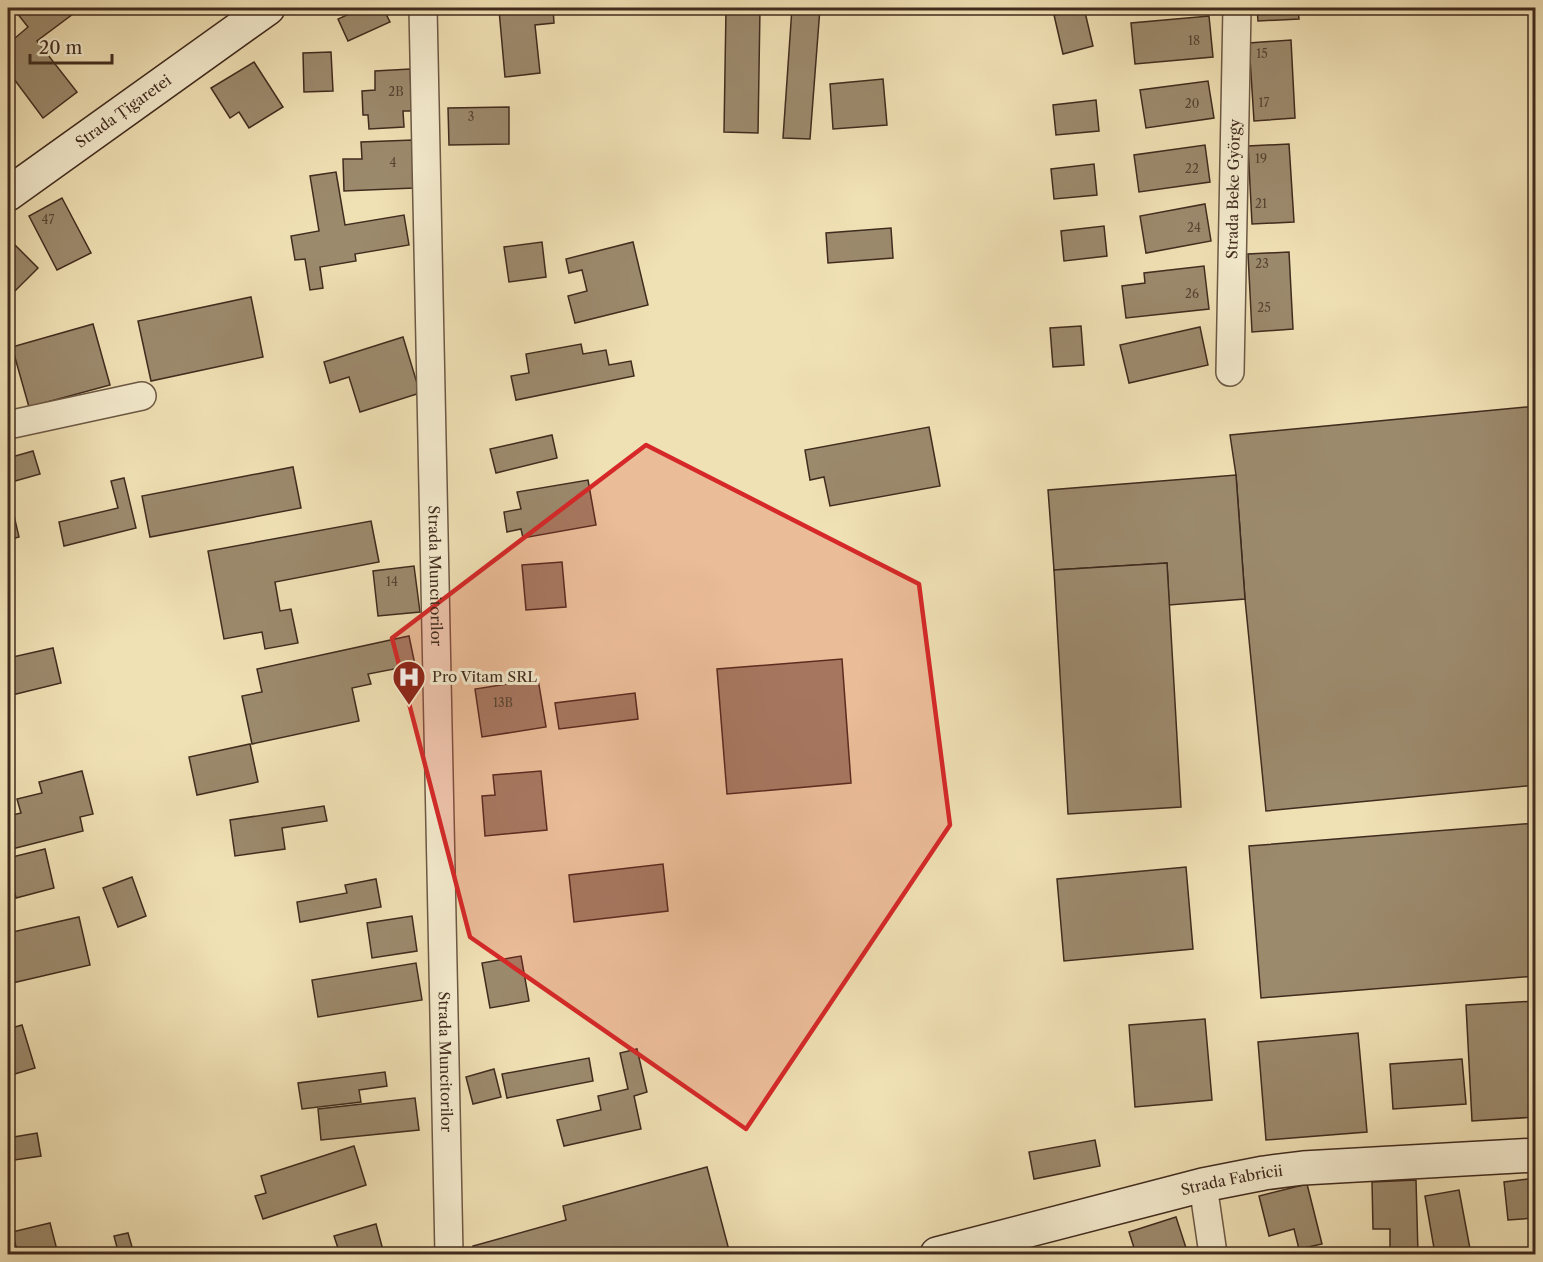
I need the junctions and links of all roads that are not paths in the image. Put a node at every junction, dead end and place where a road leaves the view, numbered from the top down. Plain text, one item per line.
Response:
1 (268, 8) edge
2 (423, 8) edge
3 (1237, 8) edge
4 (8, 194) edge
5 (1230, 372) dead end
6 (142, 396) dead end
7 (8, 425) edge
8 (1536, 1155) edge
9 (1203, 1185) junction
10 (449, 1254) edge
11 (937, 1254) edge
12 (1213, 1254) edge

1 - 4 main road, Strada Țigaretei
2 - 10 street, Strada Muncitorilor
3 - 5 street, Strada Beke György
6 - 7 street
8 - 9 main road, Strada Fabricii
9 - 11 main road, Strada Fabricii
9 - 12 street

